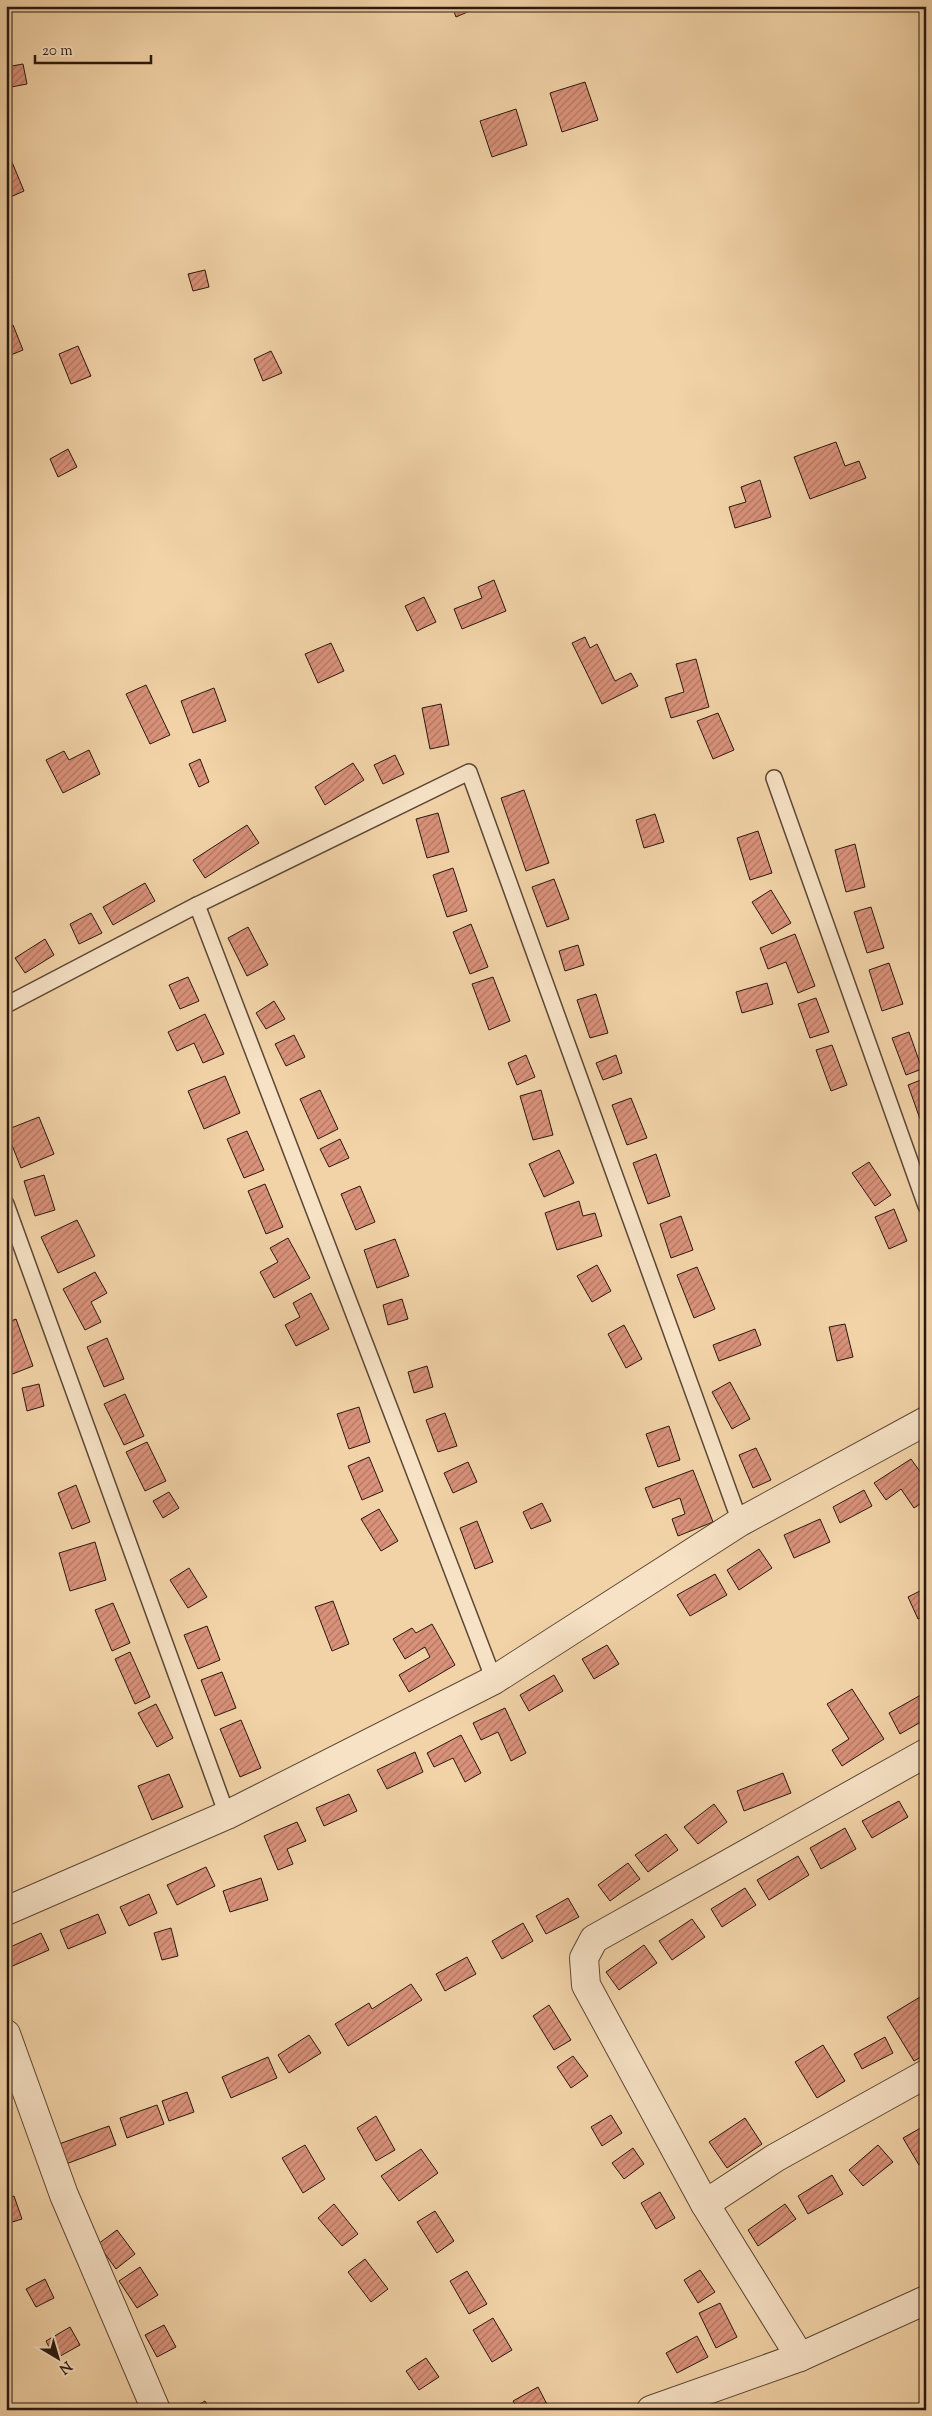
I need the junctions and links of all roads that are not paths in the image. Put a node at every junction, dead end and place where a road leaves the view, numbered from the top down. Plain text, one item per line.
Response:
1 (774, 778) dead end
2 (197, 905) junction
3 (6, 1006) edge
4 (6, 1204) edge
5 (926, 1206) edge
6 (926, 1421) edge
7 (740, 1522) junction
8 (494, 1680) junction
9 (926, 1752) edge
10 (227, 1815) junction
11 (6, 1911) edge
12 (6, 2034) edge
13 (926, 2074) edge
14 (706, 2204) junction
15 (926, 2300) edge
16 (800, 2357) junction
17 (156, 2410) edge
18 (651, 2410) edge

1 - 5 lane
2 - 3 lane
2 - 7 lane
2 - 8 lane
4 - 10 lane
6 - 7 street
7 - 8 street
8 - 10 street
9 - 14 street
10 - 11 street
12 - 17 street
13 - 14 street
14 - 16 street
15 - 16 street
16 - 18 street

